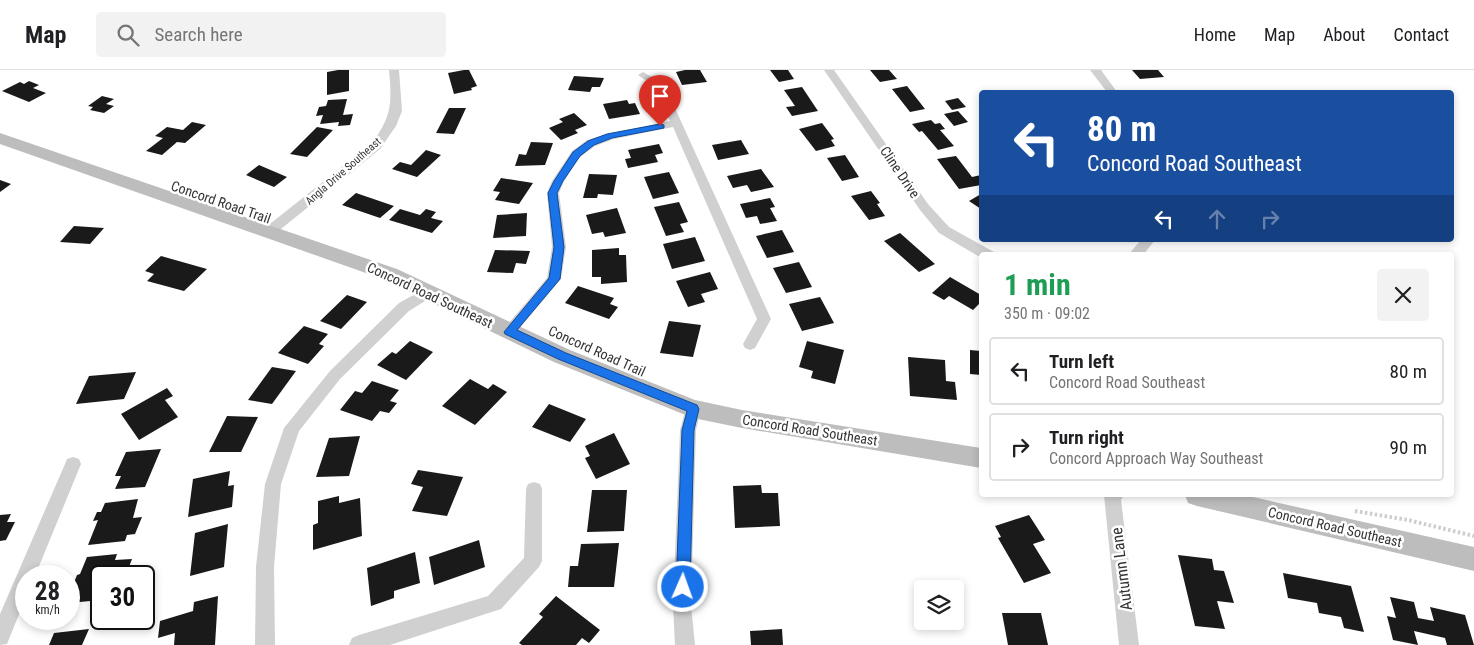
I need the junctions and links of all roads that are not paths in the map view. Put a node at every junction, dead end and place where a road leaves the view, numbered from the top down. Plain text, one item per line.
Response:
1 (394, 70) edge
2 (829, 70) edge
3 (1095, 70) edge
4 (643, 75) dead end
5 (1110, 90) edge
6 (677, 123) junction
7 (0, 138) edge
8 (271, 230) junction
9 (1146, 242) edge
10 (981, 252) edge
11 (1138, 252) edge
12 (428, 292) junction
13 (509, 332) junction
14 (750, 344) dead end
15 (693, 409) junction
16 (979, 458) edge
17 (73, 464) dead end
18 (534, 488) dead end
19 (1112, 497) edge
20 (1206, 497) edge
21 (1474, 559) edge
22 (0, 637) edge
23 (264, 645) edge
24 (359, 645) edge
25 (685, 645) edge
26 (1129, 645) edge

1 - 8 street, Angla Drive Southeast
2 - 10 street, Cline Drive
3 - 5 street
4 - 6 street
6 - 13 street
6 - 14 street
7 - 8 street, Concord Road Southeast
8 - 12 street, Concord Road Southeast
9 - 11 street
12 - 13 street, Concord Road Southeast
12 - 23 street
13 - 15 street, Concord Road Southeast
15 - 16 street, Concord Road Southeast
15 - 25 street
17 - 22 street
18 - 24 street
19 - 26 street, Autumn Lane
20 - 21 street, Concord Road Southeast

